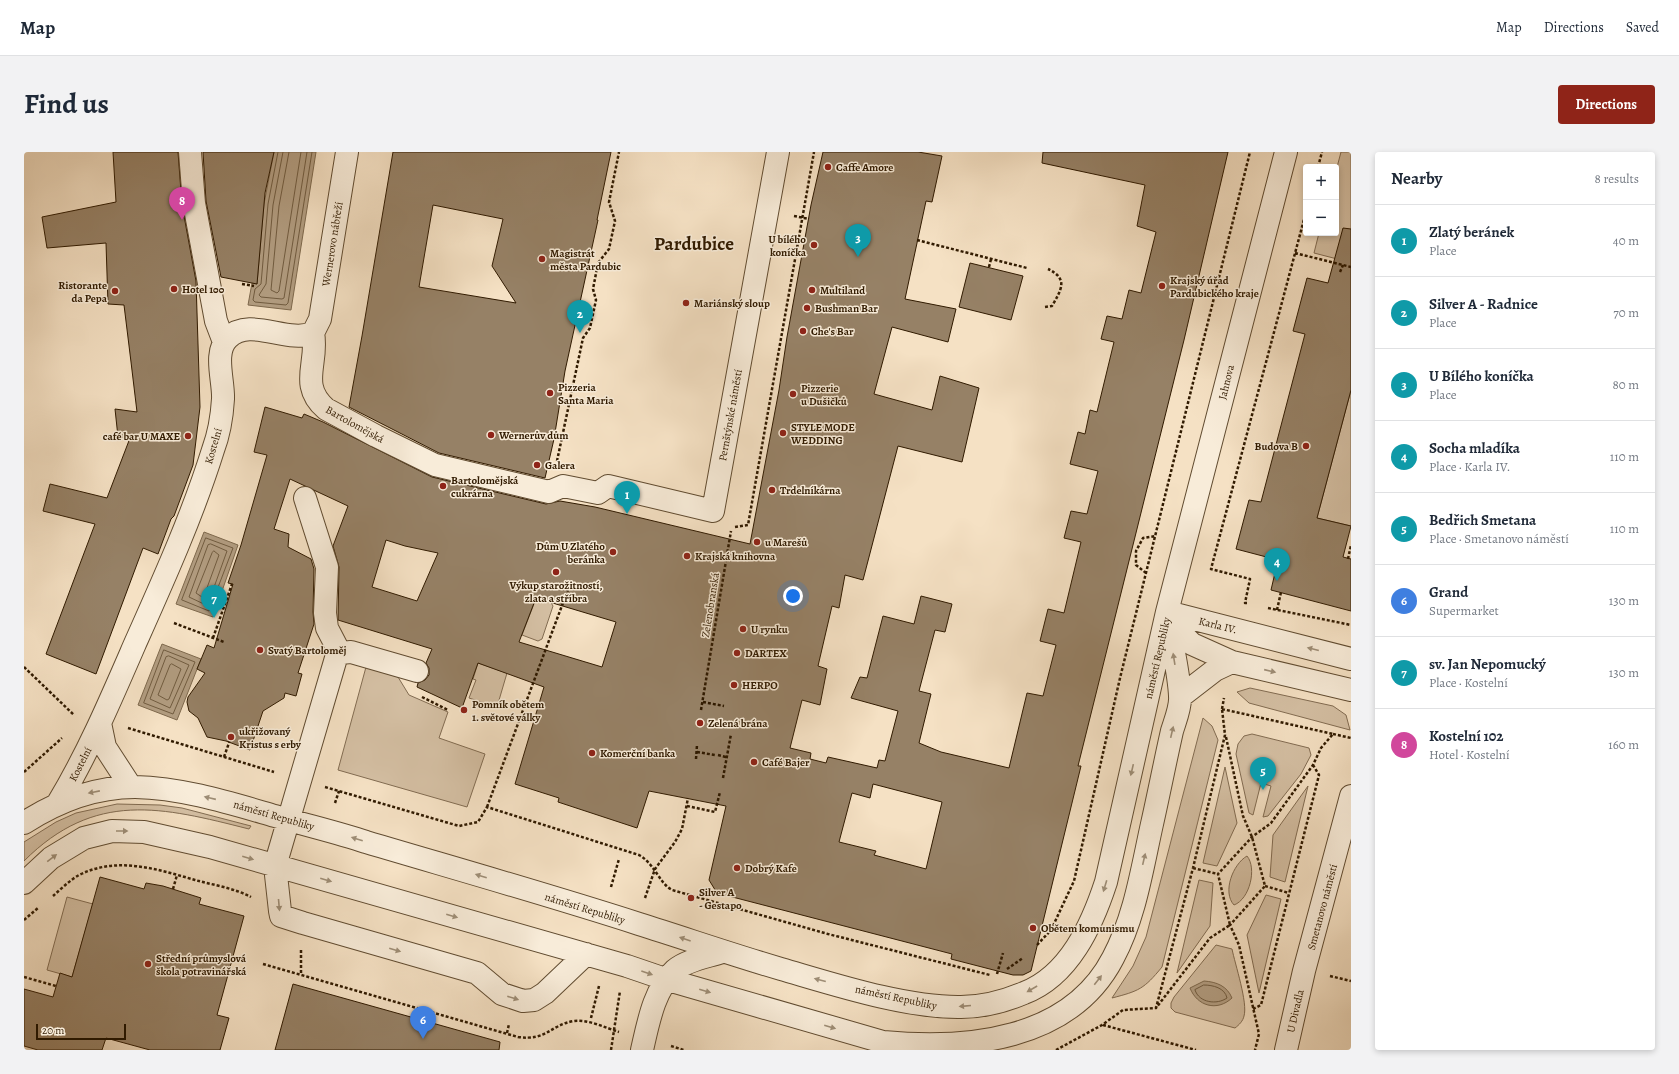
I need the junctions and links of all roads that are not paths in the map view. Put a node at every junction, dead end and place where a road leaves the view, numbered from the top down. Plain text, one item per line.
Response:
1 (190, 152) edge
2 (347, 152) edge
3 (778, 152) edge
4 (1286, 152) edge
5 (313, 333) junction
6 (224, 342) junction
7 (548, 492) joint
8 (305, 498) dead end
9 (1167, 612) junction
10 (340, 653) junction
11 (1351, 658) edge
12 (1232, 662) junction
13 (417, 671) dead end
14 (1351, 690) edge
15 (1180, 697) junction
16 (100, 723) junction
17 (131, 787) junction
18 (1351, 796) edge
19 (58, 803) junction
20 (288, 820) junction
21 (24, 823) edge
22 (276, 866) junction
23 (24, 883) edge
24 (722, 952) junction
25 (586, 954) junction
26 (1304, 971) joint
27 (664, 986) junction
28 (642, 1050) edge
29 (1286, 1050) edge

1 - 6 street
2 - 5 street, Wernerovo nábřeží
3 - 7 street, Pernštýnské náměstí
4 - 9 street, Jahnova
5 - 6 street
5 - 7 street, Bartolomějská
6 - 16 street, Kostelní
8 - 10 street
11 -> 9 street, Karla IV.
9 - 12 street, Karla IV.
15 -> 9 street, náměstí Republiky
9 -> 24 street, náměstí Republiky
10 - 13 street
10 - 20 street
12 -> 14 street, Karla IV.
12 - 15 street
27 -> 15 street, náměstí Republiky
16 - 17 street, Kostelní
16 - 19 street, Kostelní
17 -> 19 street, náměstí Republiky
20 -> 17 street, náměstí Republiky
18 - 26 street, Smetanovo náměstí
19 - 21 street, náměstí Republiky
20 - 22 street
24 -> 20 street, náměstí Republiky
23 -> 22 street, náměstí Republiky
22 -> 25 street, náměstí Republiky
22 -> 25 street
24 - 27 street
25 -> 27 street, náměstí Republiky
26 - 29 street, U Divadla
27 - 28 street

